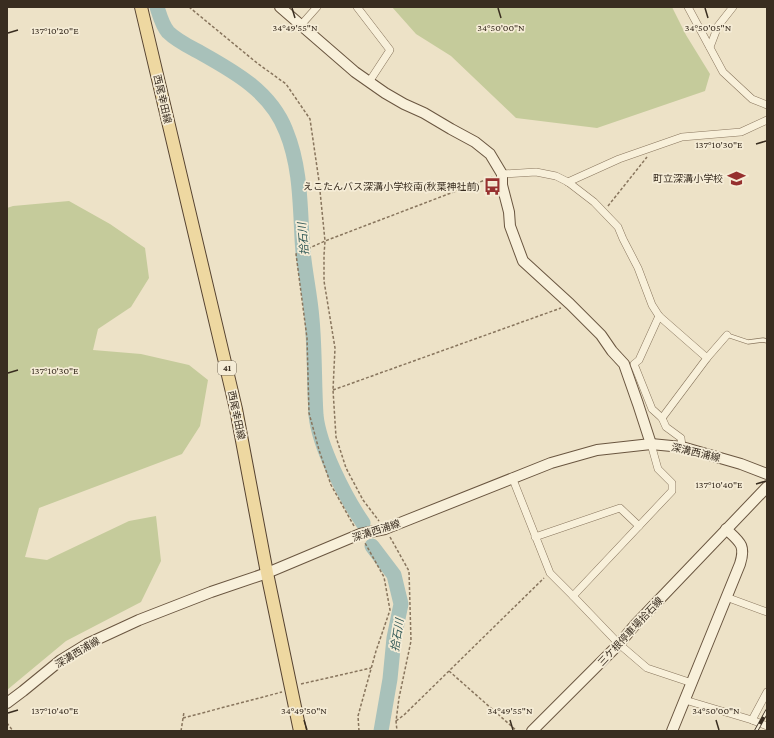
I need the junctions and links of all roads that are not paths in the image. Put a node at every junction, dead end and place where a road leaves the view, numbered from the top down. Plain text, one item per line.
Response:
1 (141, 7) edge
2 (280, 7) edge
3 (317, 7) edge
4 (357, 7) edge
5 (688, 7) edge
6 (734, 7) edge
7 (301, 25) junction
8 (710, 47) junction
9 (369, 82) junction
10 (767, 105) edge
11 (767, 120) edge
12 (502, 174) junction
13 (568, 182) junction
14 (659, 316) junction
15 (727, 335) joint
16 (767, 341) edge
17 (707, 358) junction
18 (629, 364) junction
19 (662, 418) junction
20 (651, 444) junction
21 (682, 447) junction
22 (767, 474) edge
23 (512, 477) junction
24 (767, 488) edge
25 (639, 526) junction
26 (726, 530) junction
27 (535, 536) junction
28 (267, 573) junction
29 (573, 596) junction
30 (726, 598) junction
31 (767, 612) edge
32 (619, 644) junction
33 (692, 683) junction
34 (767, 692) edge
35 (685, 700) junction
36 (7, 703) edge
37 (752, 720) junction
38 (767, 726) edge
39 (300, 731) edge
40 (532, 731) edge
41 (672, 731) edge

1 - 28 main road, 西尾幸田線 / 41
2 - 7 main road
3 - 7 street
4 - 9 street
5 - 8 street
6 - 8 street
7 - 9 main road
8 - 10 street
9 - 12 main road
11 - 13 street
12 - 13 street
12 - 18 main road
13 - 14 street
14 - 17 street
14 - 18 street
15 - 16 lane
15 - 17 street
17 - 19 street
18 - 19 street
18 - 20 main road
19 - 21 street
20 - 21 main road, 深溝西浦線
20 - 23 main road, 深溝西浦線
20 - 25 street
21 - 22 main road, 深溝西浦線
23 - 27 street
23 - 28 main road, 深溝西浦線
24 - 26 main road, 三ケ根停車場拾石線
25 - 27 street
25 - 29 street
26 - 30 main road
26 - 32 main road, 三ケ根停車場拾石線
27 - 29 street
28 - 36 main road, 深溝西浦線
28 - 39 main road, 西尾幸田線 / 41
29 - 32 street
30 - 31 street
30 - 33 main road
32 - 33 street
32 - 40 main road, 三ケ根停車場拾石線
33 - 35 main road
34 - 37 street
35 - 37 street
35 - 41 main road
37 - 38 street

